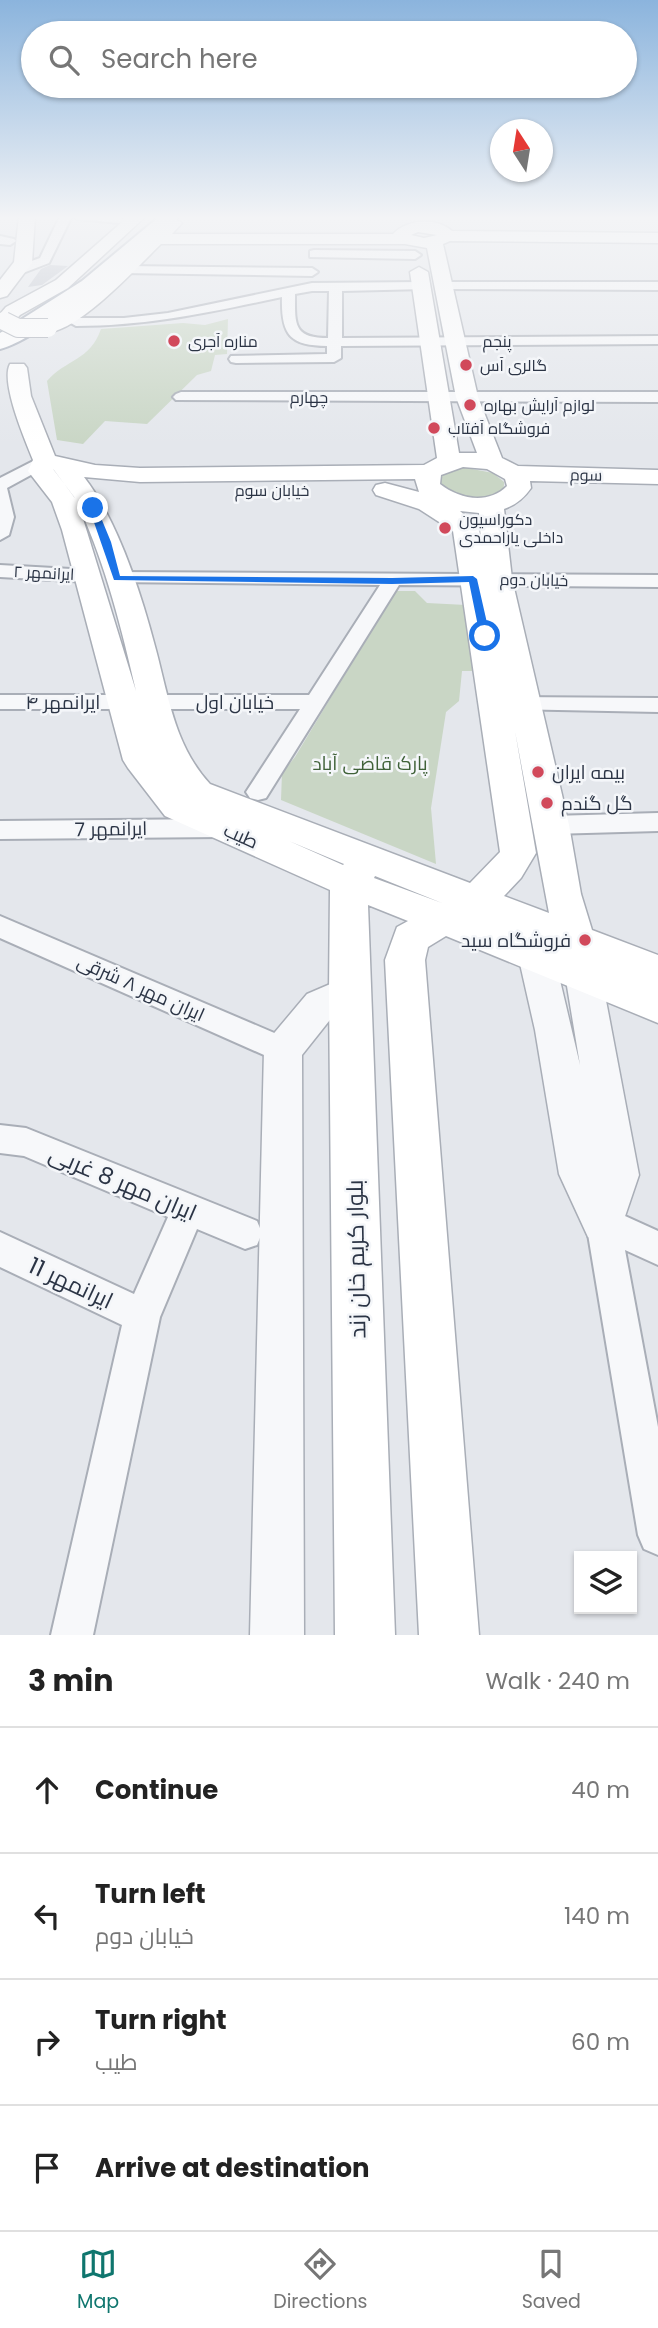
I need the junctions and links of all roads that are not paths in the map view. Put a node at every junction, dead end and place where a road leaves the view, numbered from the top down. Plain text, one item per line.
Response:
1 (47, 292) edge
2 (62, 292) edge
3 (82, 292) edge
4 (104, 292) edge
5 (288, 292) edge
6 (289, 292) edge
7 (337, 292) edge
8 (422, 292) edge
9 (445, 292) edge
10 (81, 315) junction
11 (3, 333) edge
12 (658, 340) edge
13 (336, 341) junction
14 (429, 341) junction
15 (455, 341) junction
16 (236, 359) dead end
17 (19, 365) edge
18 (10, 397) edge
19 (181, 397) dead end
20 (437, 397) junction
21 (467, 397) junction
22 (658, 397) edge
23 (53, 462) junction
24 (435, 474) junction
25 (140, 475) junction
26 (508, 475) junction
27 (658, 477) edge
28 (267, 482) junction
29 (0, 488) edge
30 (385, 490) junction
31 (658, 490) edge
32 (491, 504) junction
33 (96, 514) junction
34 (0, 535) edge
35 (0, 570) edge
36 (103, 577) junction
37 (485, 579) junction
38 (392, 581) junction
39 (658, 581) edge
40 (0, 702) edge
41 (140, 702) junction
42 (315, 702) junction
43 (509, 704) junction
44 (658, 705) edge
45 (258, 792) dead end
46 (658, 822) edge
47 (551, 825) junction
48 (222, 828) junction
49 (0, 830) edge
50 (359, 871) junction
51 (461, 910) junction
52 (0, 926) edge
53 (536, 955) junction
54 (405, 967) junction
55 (658, 972) edge
56 (583, 973) junction
57 (349, 978) junction
58 (547, 1001) junction
59 (658, 1006) edge
60 (283, 1050) junction
61 (0, 1139) edge
62 (188, 1210) junction
63 (603, 1223) junction
64 (264, 1240) junction
65 (658, 1248) edge
66 (0, 1250) edge
67 (142, 1316) junction
68 (649, 1440) edge
69 (658, 1535) edge
70 (72, 1635) edge
71 (277, 1635) edge
72 (365, 1635) edge
73 (449, 1635) edge

1 - 11 main road
2 - 11 main road
3 - 11 main road
4 - 10 main road
5 - 10 street
6 - 13 street, پنجم
7 - 13 street
8 - 14 main road
9 - 15 main road
10 - 11 main road, bridge
11 - 17 main road
12 - 15 street, پنجم
13 - 14 street, پنجم
13 - 16 street
14 - 15 street, پنجم
14 - 20 main road
15 - 21 main road
17 - 18 main road, طیب
18 - 23 main road, طیب
19 - 20 street, چهارم
20 - 21 street, چهارم
20 - 24 main road
21 - 22 street
21 - 26 main road
23 - 25 main road, خیابان سوم
23 - 29 street
23 - 33 main road, طیب
24 - 26 main road
24 - 28 main road, خیابان سوم
24 - 30 main road, خیابان سوم
24 - 32 main road
25 - 28 main road, خیابان سوم
25 - 33 main road
26 - 27 main road, سوم
26 - 31 main road, سوم
26 - 32 main road
28 - 30 main road, خیابان سوم
28 - 33 main road, خیابان سوم
29 - 34 street
30 - 37 main road
32 - 37 main road
33 - 36 main road, طیب
35 - 36 street, ایرانمهر ۲
36 - 38 street, خیابان دوم
36 - 41 main road, طیب
37 - 38 street, خیابان دوم
37 - 39 street, خیابان دوم
37 - 43 main road
38 - 42 street
40 - 41 street, ایرانمهر ۴
41 - 42 street, خیابان اول
41 - 48 main road, طیب
41 - 50 main road, طیب
42 - 45 street
43 - 44 street
43 - 47 main road
43 - 51 main road
46 - 47 street
47 - 56 main road
48 - 49 street, ایرانمهر 7
48 - 50 main road, طیب
50 - 51 main road, طیب
50 - 57 main road, بلوار کریم خان زند
51 - 53 main road, طیب
51 - 54 main road
51 - 56 main road, طیب
52 - 60 street, ایران مهر ٨ شرقی
53 - 56 main road, طیب
53 - 58 street
54 - 57 main road
54 - 73 main road
55 - 56 main road, طیب
56 - 58 street
56 - 59 main road, طیب
56 - 63 street
57 - 60 street
57 - 72 main road, بلوار کریم خان زند
58 - 63 street
60 - 64 street
61 - 62 street, ایران مهر 8 غربی
62 - 64 street, ایران مهر 8 غربی
62 - 67 street
63 - 65 street
63 - 68 street
64 - 71 street
66 - 67 street, ایرانمهر 11
67 - 70 street
68 - 69 street

